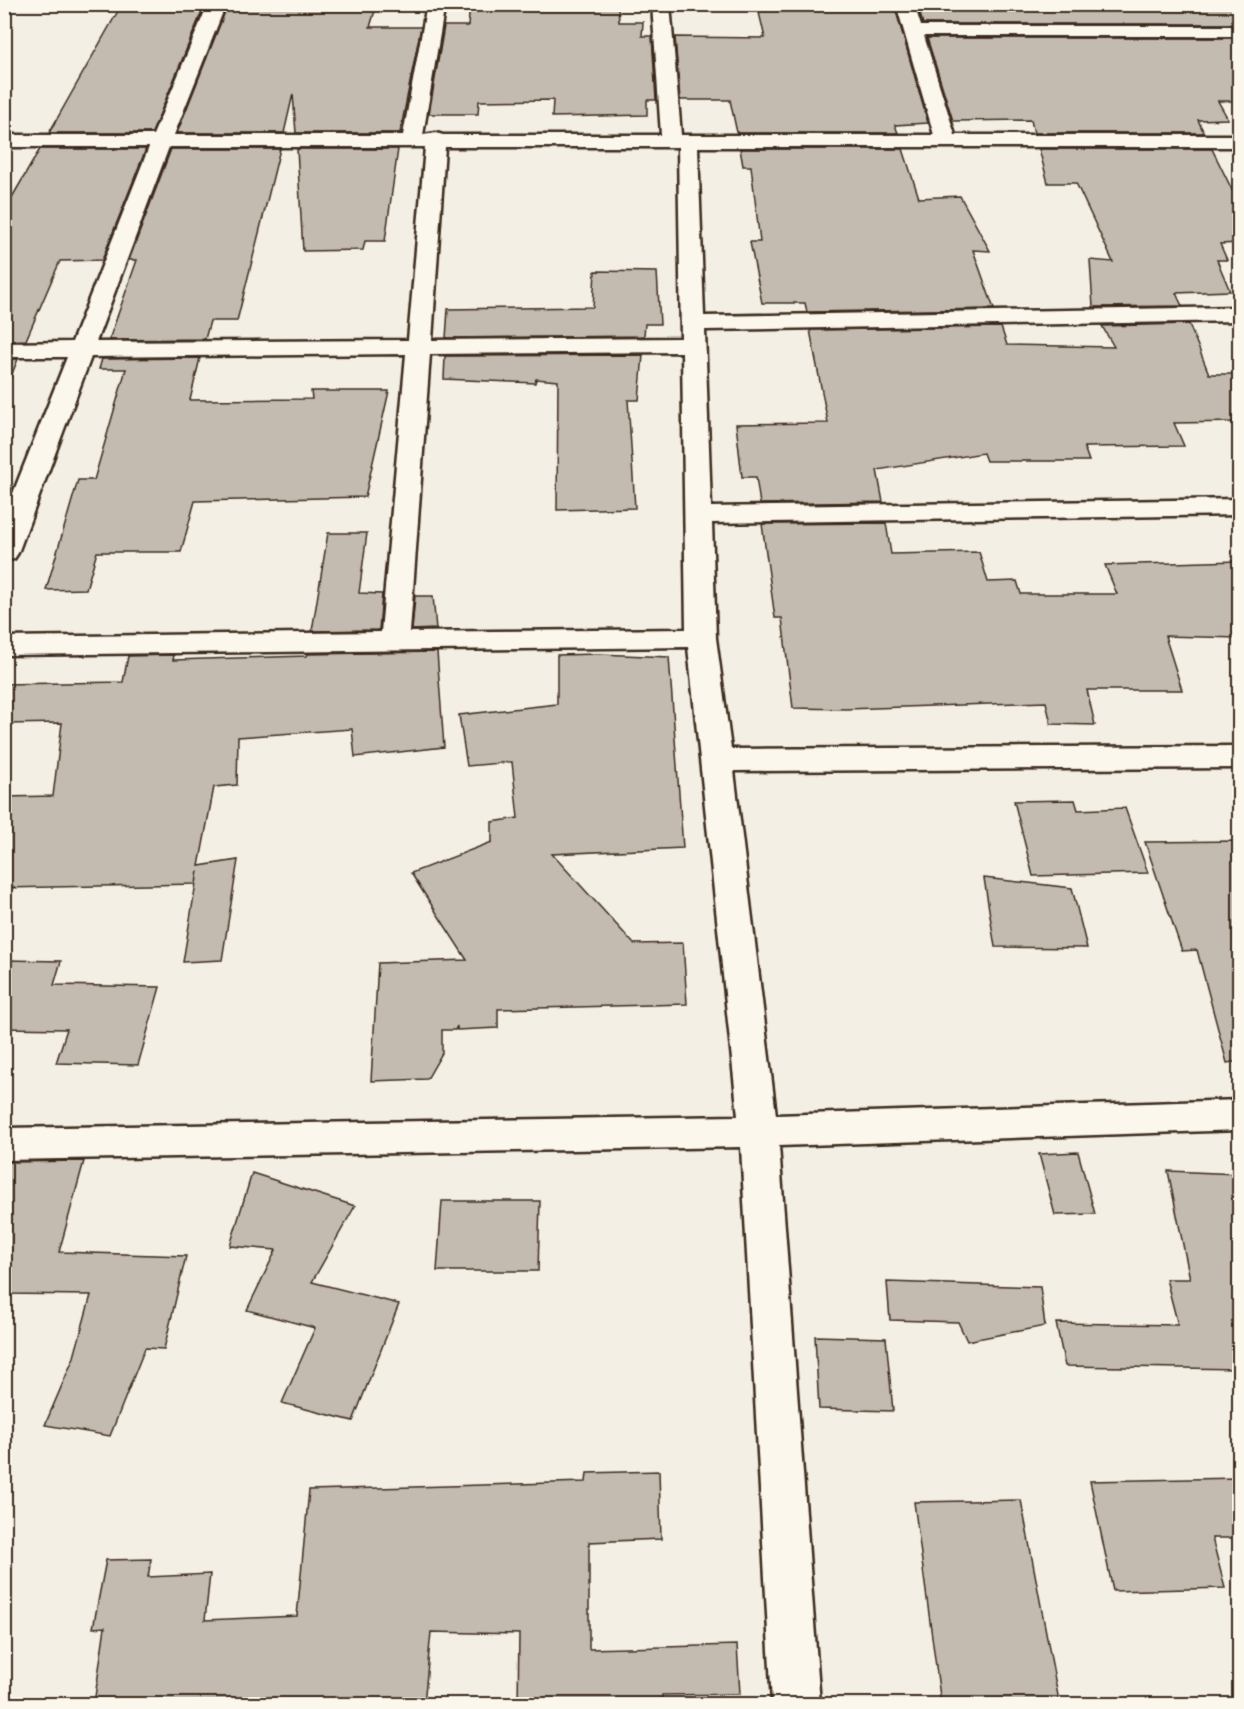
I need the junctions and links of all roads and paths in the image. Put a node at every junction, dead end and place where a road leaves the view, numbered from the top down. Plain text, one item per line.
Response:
1 (217, 4) edge
2 (436, 4) edge
3 (661, 4) edge
4 (905, 4) edge
5 (1151, 14) dead end
6 (914, 31) junction
7 (1161, 31) junction
8 (1239, 31) edge
9 (436, 139) junction
10 (412, 140) junction
11 (680, 140) junction
12 (946, 140) junction
13 (4, 141) edge
14 (161, 141) junction
15 (1234, 141) edge
16 (1239, 159) edge
17 (1239, 314) edge
18 (693, 334) junction
19 (420, 347) junction
20 (4, 350) edge
21 (83, 350) junction
22 (1239, 507) edge
23 (698, 515) junction
24 (4, 553) edge
25 (701, 639) junction
26 (395, 642) junction
27 (4, 646) edge
28 (1239, 757) edge
29 (717, 760) junction
30 (1239, 1115) edge
31 (759, 1131) junction
32 (4, 1144) edge
33 (796, 1704) edge

1 - 14 street
2 - 10 street
3 - 11 street
4 - 6 street
5 - 7 street
6 - 7 street
6 - 12 street
7 - 8 street
9 - 10 street
9 - 11 street
9 - 19 street
10 - 14 street
11 - 12 street
11 - 18 street
12 - 15 street
13 - 14 street
14 - 21 street
15 - 16 street
17 - 18 street
18 - 19 street
18 - 23 street
19 - 21 street
19 - 26 street
20 - 21 street
21 - 24 street
22 - 23 street
23 - 25 street
25 - 26 street
25 - 29 street
26 - 27 street
28 - 29 street
29 - 31 street
30 - 31 street
31 - 32 street
31 - 33 street

